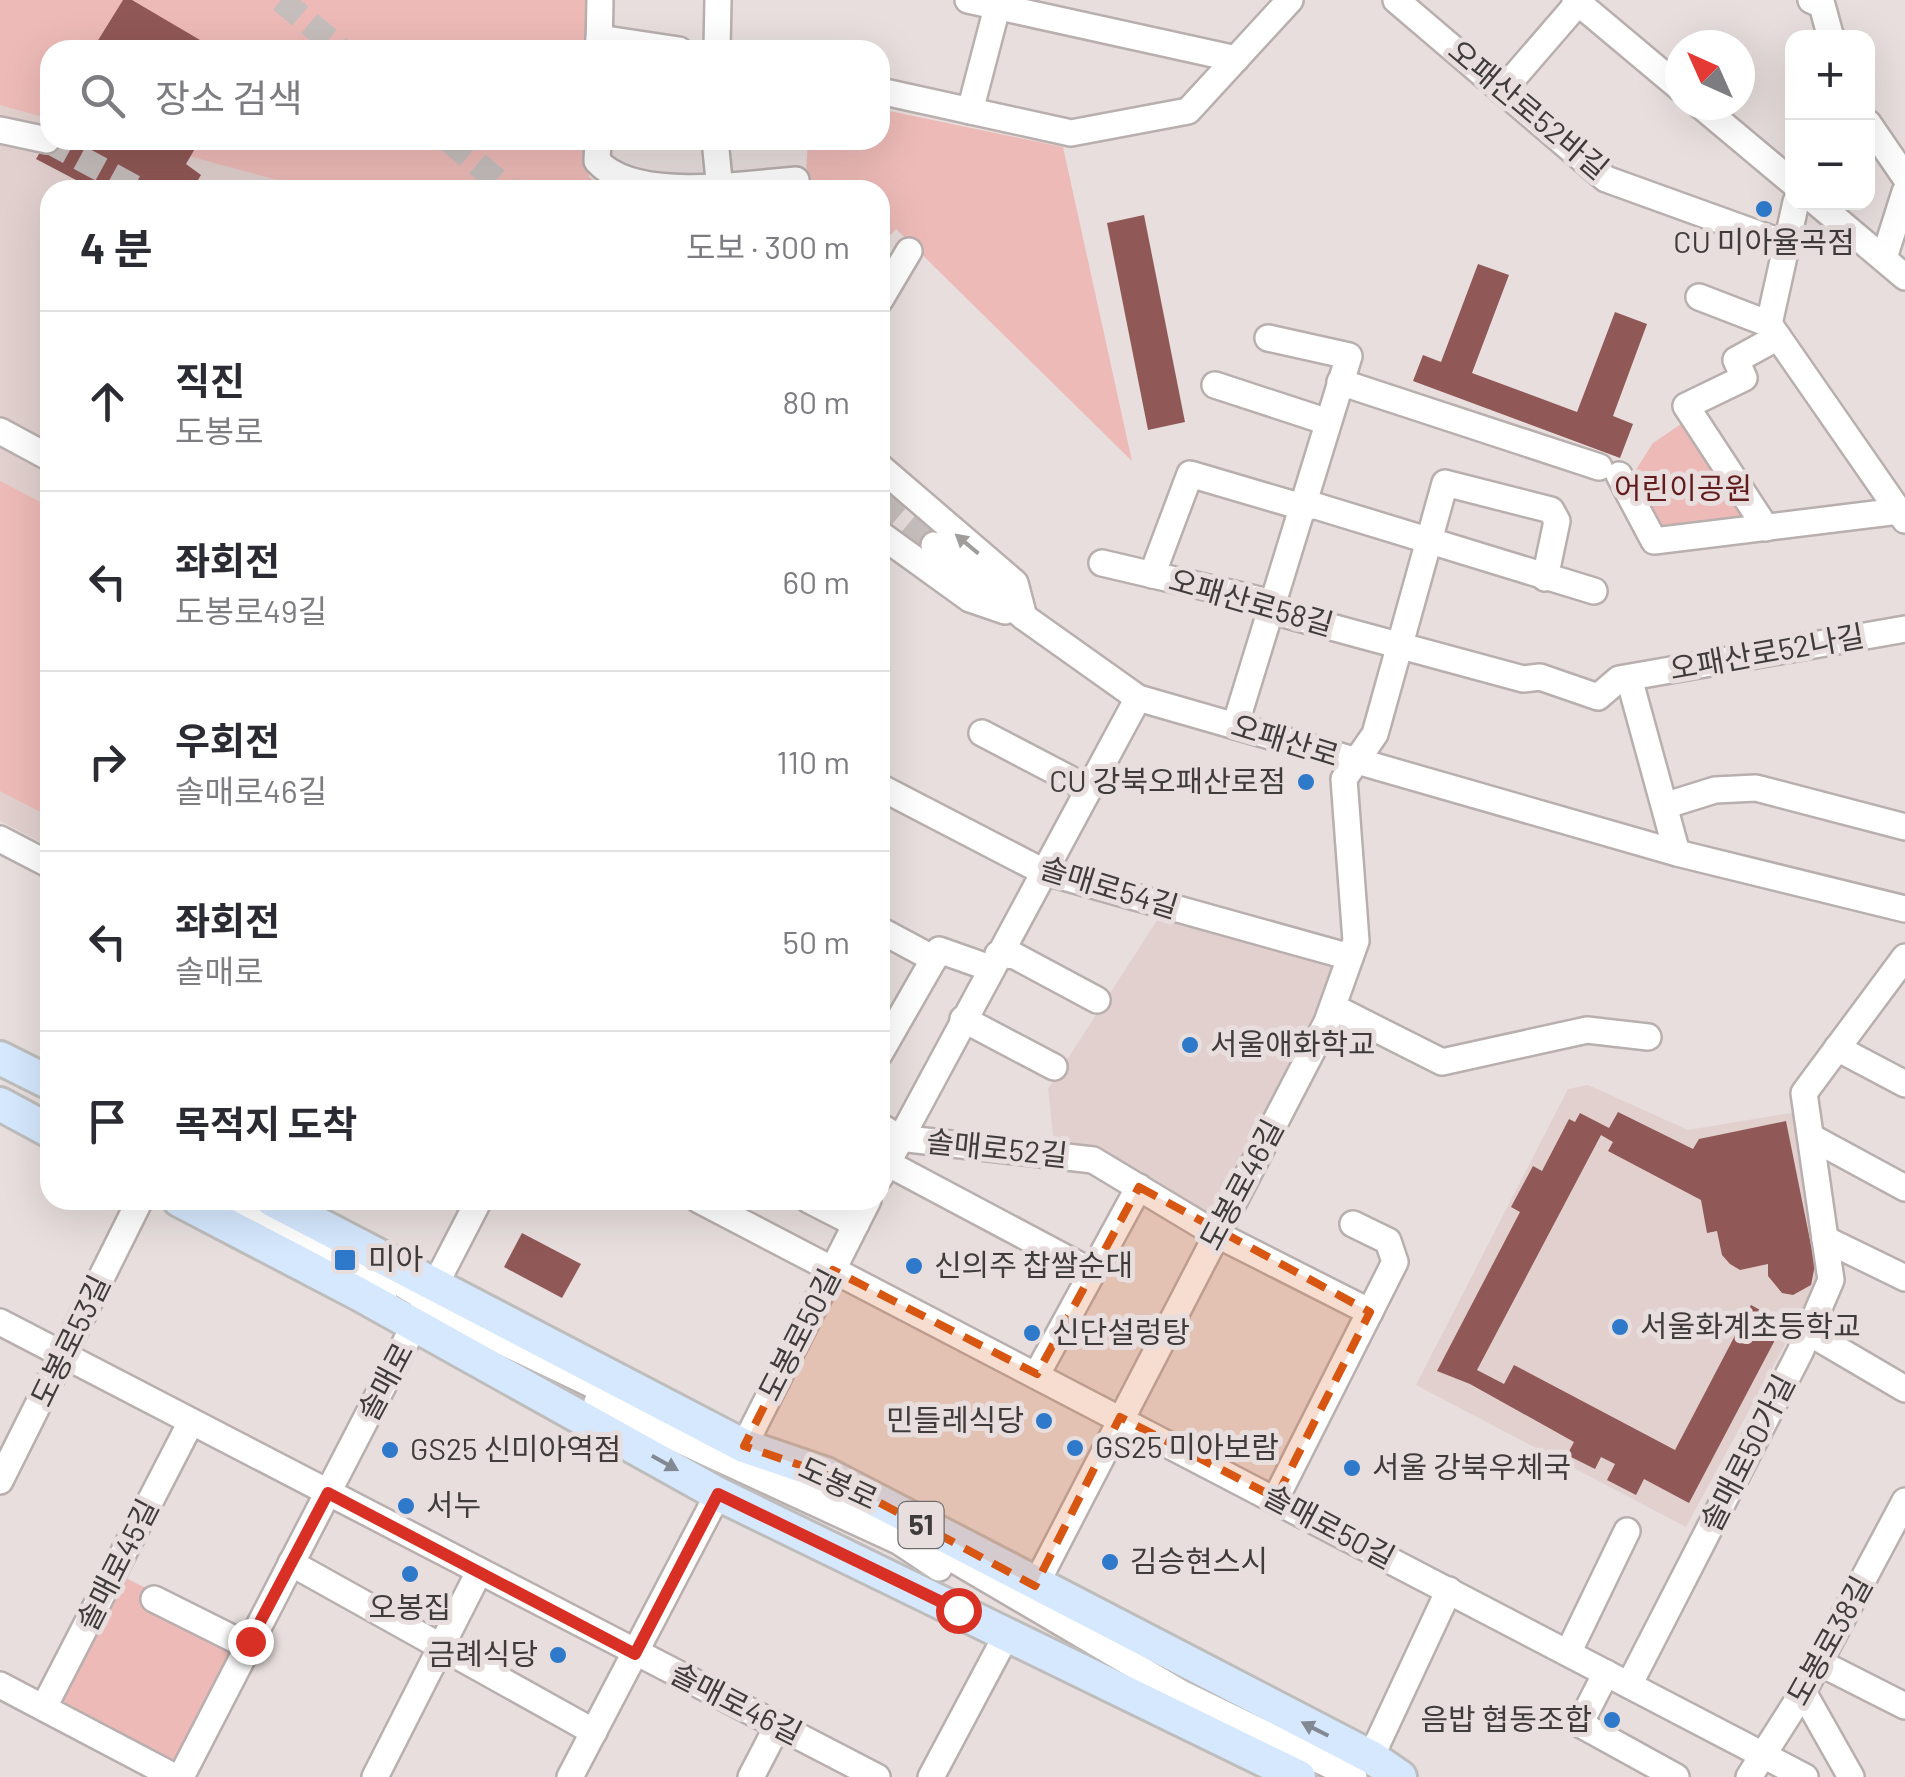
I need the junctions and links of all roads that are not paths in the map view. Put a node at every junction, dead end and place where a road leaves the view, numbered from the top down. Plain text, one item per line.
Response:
1 (600, 0) edge
2 (718, 0) edge
3 (968, 0) edge
4 (1290, 0) edge
5 (1396, 0) edge
6 (1576, 1) edge
7 (1820, 2) edge
8 (998, 3) edge
9 (1829, 30) edge
10 (599, 40) edge
11 (716, 40) edge
12 (1236, 59) junction
13 (1665, 75) edge
14 (1502, 91) junction
15 (890, 93) edge
16 (970, 111) junction
17 (1718, 120) edge
18 (0, 130) edge
19 (1875, 133) edge
20 (40, 139) edge
21 (598, 150) edge
22 (716, 150) edge
23 (1785, 176) edge
24 (1905, 178) edge
25 (634, 180) edge
26 (719, 180) edge
27 (1905, 192) edge
28 (1794, 210) edge
29 (1826, 210) edge
30 (1784, 243) junction
31 (908, 251) dead end
32 (1884, 258) junction
33 (1905, 278) edge
34 (890, 282) edge
35 (1699, 297) dead end
36 (1774, 330) junction
37 (1268, 338) dead end
38 (1340, 382) junction
39 (1215, 385) dead end
40 (1328, 422) junction
41 (0, 432) edge
42 (40, 453) edge
43 (890, 476) edge
44 (1302, 507) junction
45 (1902, 516) edge
46 (1766, 528) junction
47 (1430, 541) junction
48 (890, 543) edge
49 (934, 545) tunnel mouth
50 (1102, 563) dead end
51 (1152, 575) junction
52 (1545, 578) junction
53 (1594, 591) dead end
54 (1272, 606) junction
55 (1024, 617) junction
56 (1905, 629) edge
57 (1400, 646) junction
58 (1628, 678) junction
59 (1138, 698) junction
60 (1234, 726) junction
61 (982, 734) dead end
62 (1352, 761) junction
63 (1089, 789) junction
64 (890, 793) edge
65 (1667, 805) junction
66 (1905, 827) edge
67 (0, 839) edge
68 (1677, 854) junction
69 (40, 860) edge
70 (1042, 872) junction
71 (1905, 908) edge
72 (890, 935) edge
73 (1350, 957) junction
74 (1905, 957) edge
75 (934, 959) junction
76 (994, 961) junction
77 (1097, 1000) dead end
78 (1333, 1006) junction
79 (890, 1020) edge
80 (963, 1020) junction
81 (1648, 1036) dead end
82 (1838, 1048) junction
83 (0, 1058) edge
84 (1054, 1067) dead end
85 (40, 1078) edge
86 (1905, 1084) edge
87 (0, 1097) edge
88 (40, 1114) edge
89 (890, 1132) edge
90 (1810, 1137) junction
91 (890, 1173) edge
92 (1138, 1187) junction
93 (1905, 1188) edge
94 (135, 1210) edge
95 (199, 1210) edge
96 (475, 1210) edge
97 (718, 1210) edge
98 (829, 1210) edge
99 (863, 1210) edge
100 (261, 1212) edge
101 (856, 1224) junction
102 (1353, 1224) dead end
103 (1216, 1234) junction
104 (1825, 1239) junction
105 (833, 1270) junction
106 (1092, 1272) junction
107 (1905, 1278) edge
108 (359, 1294) junction
109 (426, 1307) junction
110 (1370, 1312) junction
111 (0, 1322) edge
112 (1808, 1332) junction
113 (64, 1355) junction
114 (1036, 1374) junction
115 (1905, 1389) edge
116 (1120, 1417) junction
117 (192, 1422) junction
118 (744, 1446) junction
119 (0, 1481) edge
120 (328, 1493) junction
121 (718, 1494) junction
122 (1276, 1498) junction
123 (1905, 1500) edge
124 (1628, 1531) dead end
125 (292, 1563) junction
126 (479, 1572) junction
127 (1035, 1586) junction
128 (1448, 1590) junction
129 (154, 1600) dead end
130 (1006, 1636) junction
131 (442, 1645) junction
132 (248, 1646) junction
133 (1568, 1652) junction
134 (635, 1654) junction
135 (1818, 1662) junction
136 (1618, 1679) junction
137 (0, 1685) edge
138 (1802, 1692) junction
139 (1905, 1706) edge
140 (44, 1707) junction
141 (778, 1725) junction
142 (594, 1732) junction
143 (1363, 1767) edge
144 (1757, 1767) edge
145 (178, 1777) edge
146 (375, 1777) edge
147 (570, 1777) edge
148 (751, 1777) edge
149 (877, 1777) edge
150 (931, 1777) edge
151 (1299, 1777) edge
152 (1324, 1777) edge
153 (1400, 1777) edge
154 (1676, 1777) edge
155 (1804, 1777) edge
156 (1851, 1777) edge

1 - 10 street
2 - 11 street
3 - 8 street
4 - 12 street
5 - 14 street, 오패산로52바길
6 - 13 street
6 - 14 street
7 - 9 street
8 - 12 street
8 - 16 street
12 - 16 street
14 - 30 street, 오패산로52바길
15 - 16 street
17 - 23 street
18 - 20 street
19 - 24 street
21 - 25 street
22 - 26 street
27 - 32 street
28 - 30 street
29 - 32 street
30 - 36 street
31 - 34 street
32 - 33 street
35 - 36 street
36 - 45 street
36 - 46 street
37 - 38 street
38 - 40 street
38 - 46 street
39 - 40 street
40 - 44 street
41 - 42 street
55 -> 43 street
44 - 47 street
44 - 51 street
44 - 54 street
45 - 46 street
47 - 52 street
47 - 52 street
47 - 57 street
48 - 55 street
49 - 55 street, 오패산로
50 - 51 street, 오패산로58길
51 - 54 street, 오패산로58길
52 - 53 street
54 - 57 street, 오패산로58길
54 - 60 street
55 - 59 street, 오패산로
56 - 58 street, 오패산로52나길
57 - 58 street, 오패산로58길
57 - 62 street
58 - 65 street
59 - 60 street, 오패산로
59 - 63 street
60 - 62 street, 오패산로
61 - 63 street
62 - 68 street, 오패산로
62 - 73 street, 도봉로46길
63 - 70 street
64 - 70 street, 솔매로54길
65 - 66 street
65 - 68 street
67 - 69 street
68 - 71 street, 오패산로
70 - 73 street, 솔매로54길
70 - 76 street
72 - 75 street
73 - 78 street, 도봉로46길
74 - 82 street
75 - 76 street
75 - 79 street
76 - 77 street
76 - 80 street
78 - 81 street
78 - 103 street, 도봉로46길
80 - 84 street
80 - 89 street
82 - 86 street
82 - 90 street, 솔매로50가길
83 - 85 main road
87 - 88 main road
89 - 92 street, 솔매로52길
90 - 93 street
90 - 104 street, 솔매로50가길
91 - 106 street
92 - 103 street, 솔매로52길
92 - 106 street
94 - 113 street, 도봉로53길
95 - 108 main road, 도봉로 / 51
96 - 109 street, 솔매로
97 - 105 street, 솔매로50길
98 - 101 street
99 - 101 street, 도봉로50길
100 - 108 street
100 - 109 main road, 도봉로 / 51
101 - 105 street, 도봉로50길
102 - 110 street
103 - 110 street, 솔매로52길
103 - 116 street, 도봉로46길
104 - 107 street
104 - 112 street, 솔매로50가길
105 - 114 street, 솔매로50길
105 - 118 street, 도봉로50길
106 - 114 street
108 - 109 main road, 도봉로 / 51
109 - 118 main road, 도봉로 / 51
109 - 120 street, 솔매로
109 -> 121 main road, 도봉로 / 51
109 - 143 street
109 - 152 street
110 - 122 street
111 - 113 street
112 - 115 street
112 - 136 street, 솔매로50가길
113 - 117 street
113 - 119 street, 도봉로53길
114 - 116 street, 솔매로50길
116 - 122 street, 솔매로50길
116 - 127 street, 도봉로46길
117 - 120 street
117 - 140 street, 솔매로45길
118 - 127 main road, 도봉로 / 51
120 - 125 street, 솔매로
120 - 126 street, 솔매로46길
121 - 130 main road, 도봉로 / 51
121 - 134 street
122 - 128 street, 솔매로50길
123 - 135 street, 도봉로38길
124 - 133 street
125 - 131 street
125 - 132 street, 솔매로
126 - 131 street
126 - 134 street, 솔매로46길
143 -> 127 main road, 도봉로 / 51
128 - 133 street, 솔매로50길
128 - 143 street
129 - 132 street
130 - 150 street
130 - 151 main road, 도봉로 / 51
131 - 142 street
131 - 146 street
132 - 145 street, 솔매로
133 - 136 street, 솔매로50길
134 - 141 street, 솔매로46길
134 - 142 street
135 - 138 street, 도봉로38길
135 - 139 street
136 - 144 street, 솔매로50길
136 - 154 street
137 - 140 street
138 - 144 street, 도봉로38길
138 - 156 street
140 - 145 street
141 - 148 street
141 - 149 street, 솔매로46길
142 - 147 street
143 - 153 main road, 도봉로 / 51
144 - 155 street, 솔매로50길

